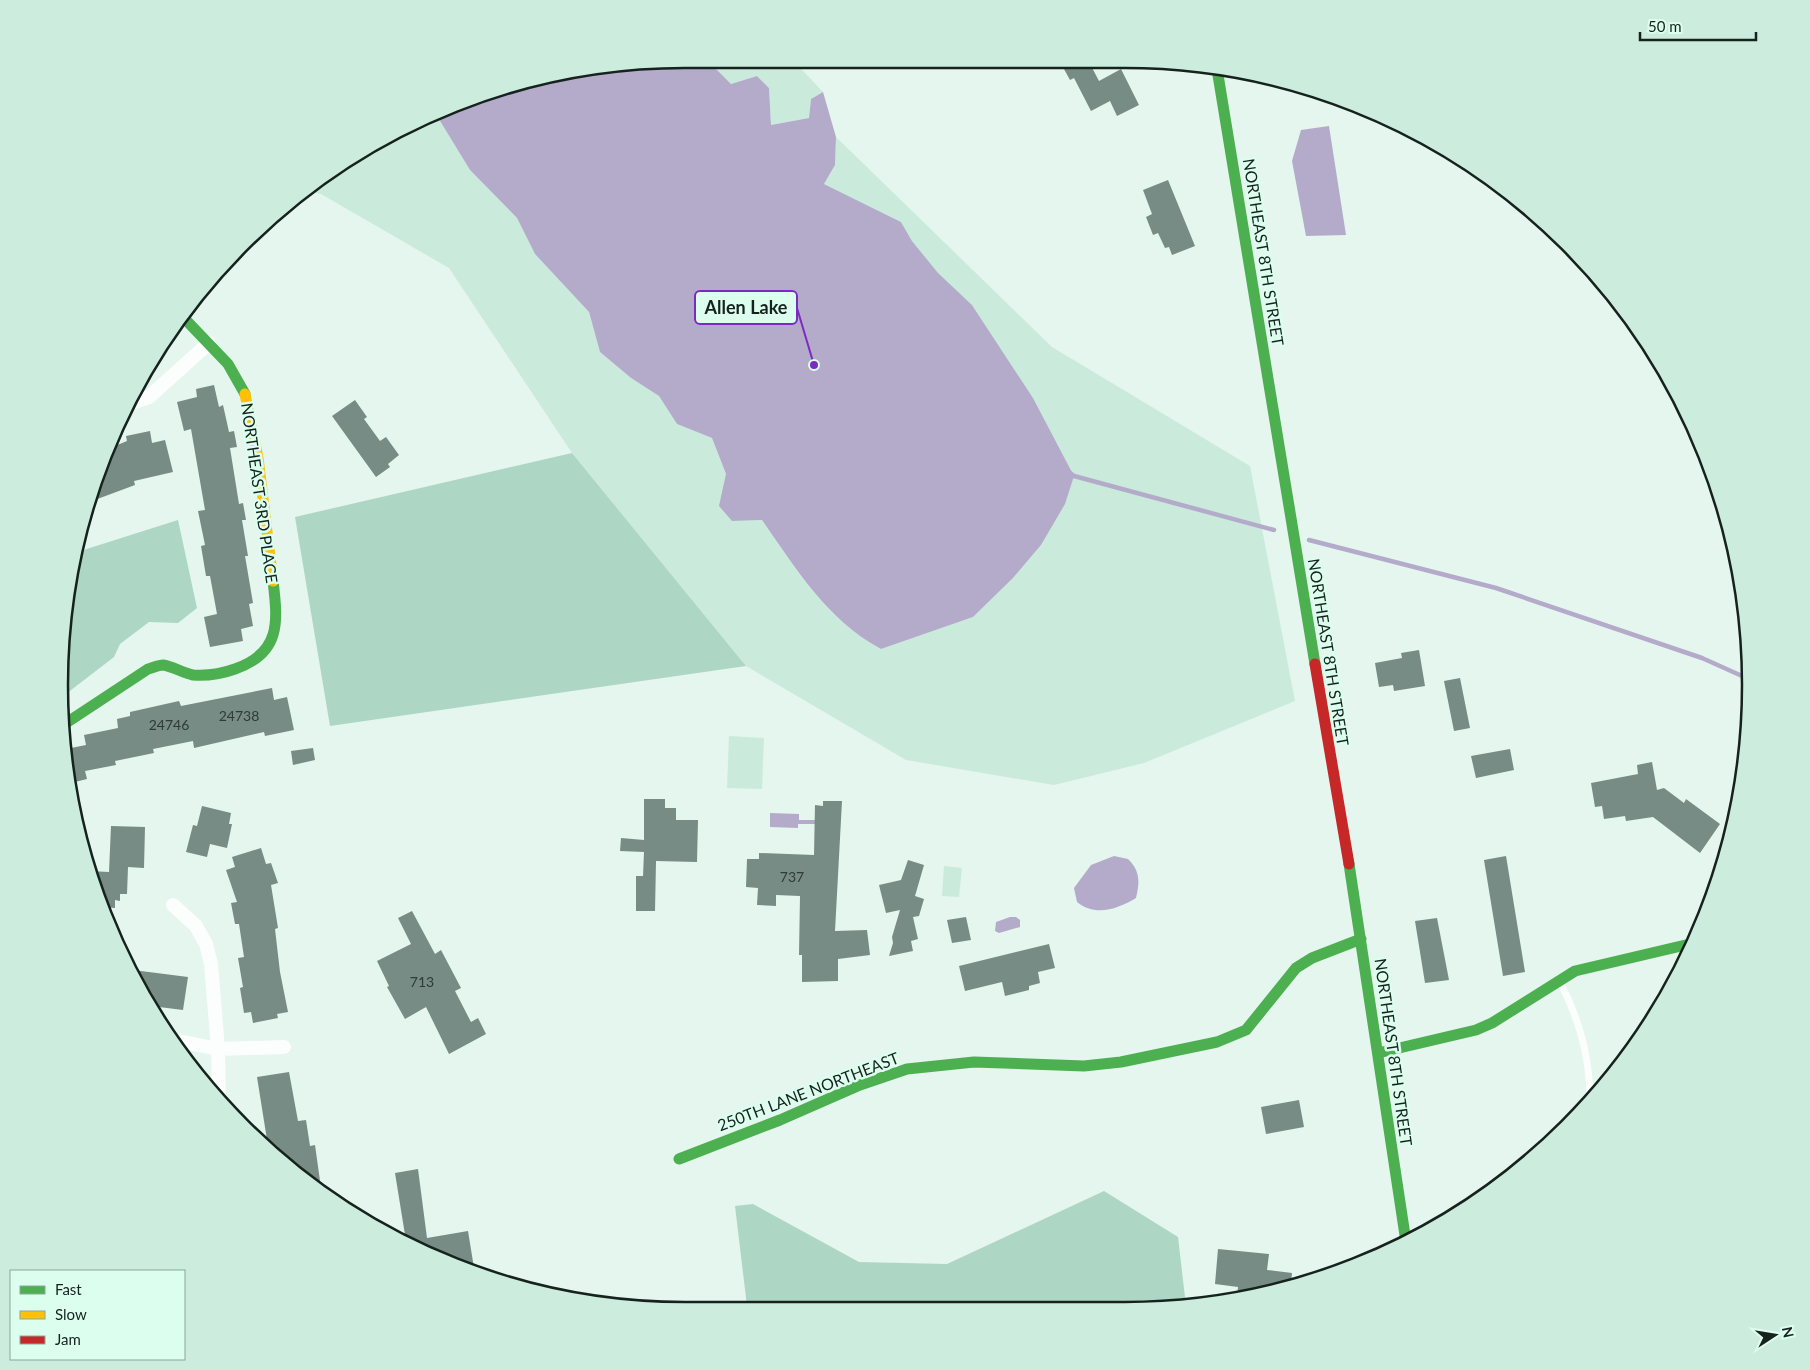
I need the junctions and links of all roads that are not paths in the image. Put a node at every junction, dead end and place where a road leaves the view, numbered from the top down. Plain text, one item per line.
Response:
1 (1218, 75) edge
2 (187, 321) edge
3 (209, 344) junction
4 (137, 401) edge
5 (69, 721) edge
6 (173, 906) dead end
7 (1361, 939) junction
8 (1685, 945) edge
9 (1559, 979) junction
10 (181, 1042) edge
11 (284, 1047) dead end
12 (218, 1049) junction
13 (1378, 1052) junction
14 (219, 1089) edge
15 (1590, 1091) edge
16 (679, 1159) dead end
17 (1405, 1235) edge

1 - 7 street, NORTHEAST 8TH STREET
2 - 3 street, NORTHEAST 3RD PLACE
3 - 4 street
3 - 5 street, NORTHEAST 3RD PLACE
6 - 12 street
7 - 13 street, NORTHEAST 8TH STREET
7 - 16 street, 250TH LANE NORTHEAST
8 - 9 street
9 - 13 street
9 - 15 lane
10 - 12 street
11 - 12 street
12 - 14 street
13 - 17 street, NORTHEAST 8TH STREET

